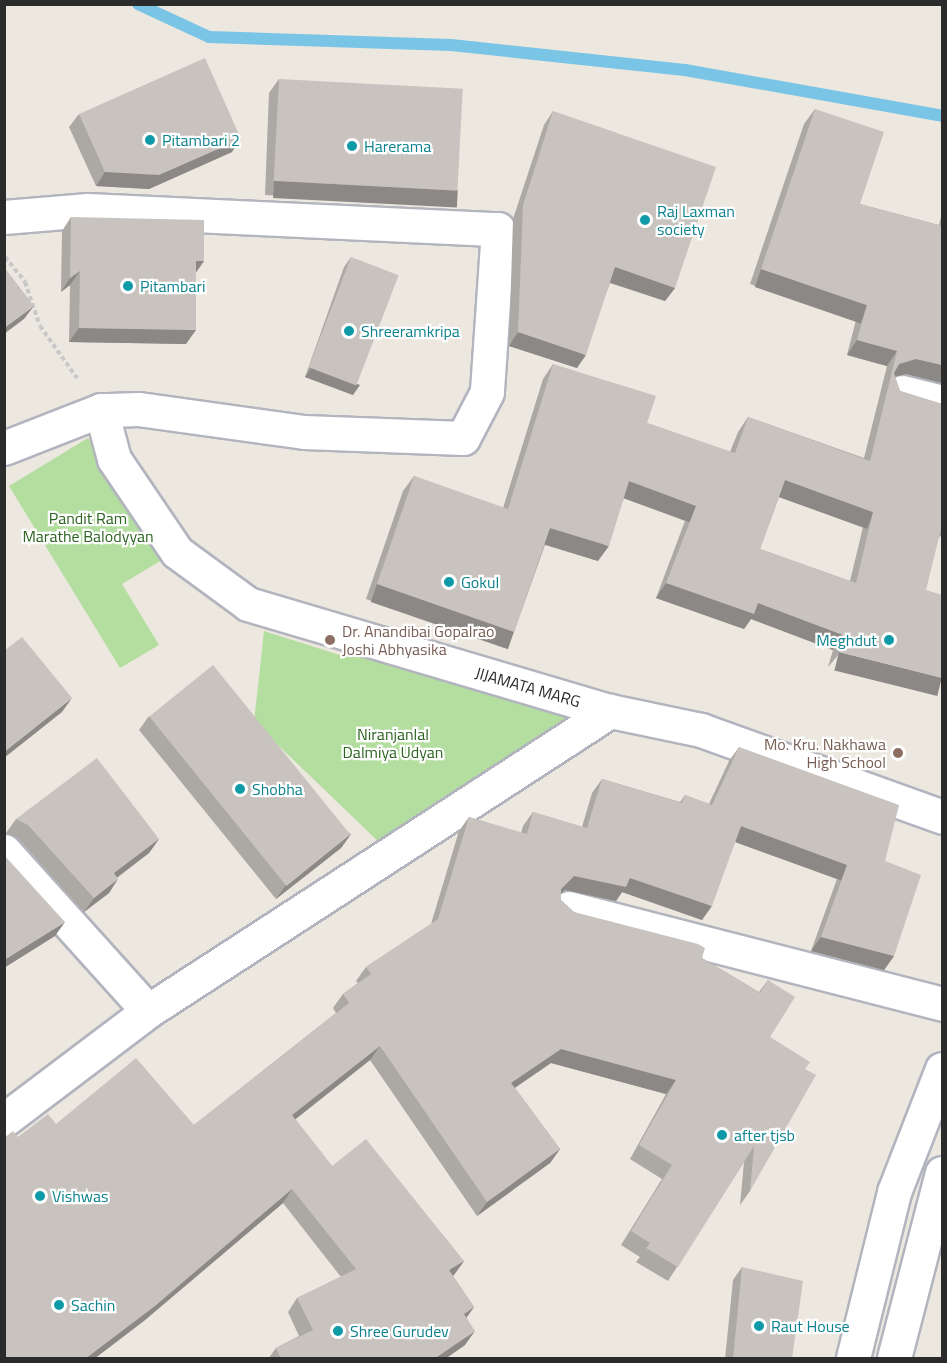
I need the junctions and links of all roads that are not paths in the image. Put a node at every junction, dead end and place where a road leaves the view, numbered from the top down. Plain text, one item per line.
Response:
1 (4, 217) edge
2 (902, 392) edge
3 (942, 402) edge
4 (100, 410) junction
5 (4, 448) edge
6 (610, 711) junction
7 (942, 816) edge
8 (4, 851) edge
9 (568, 908) edge
10 (942, 1004) edge
11 (148, 1011) junction
12 (942, 1069) edge
13 (4, 1120) edge
14 (942, 1173) edge
15 (890, 1211) junction
16 (927, 1223) junction
17 (853, 1359) edge
18 (894, 1359) edge

1 - 4 street
2 - 3 street
4 - 5 street
4 - 6 street, JIJAMATA MARG
6 - 7 street, JIJAMATA MARG
6 - 11 street
8 - 11 street
9 - 10 street
11 - 13 street
12 - 15 street
14 - 16 street
15 - 16 street
15 - 17 street
16 - 18 street

